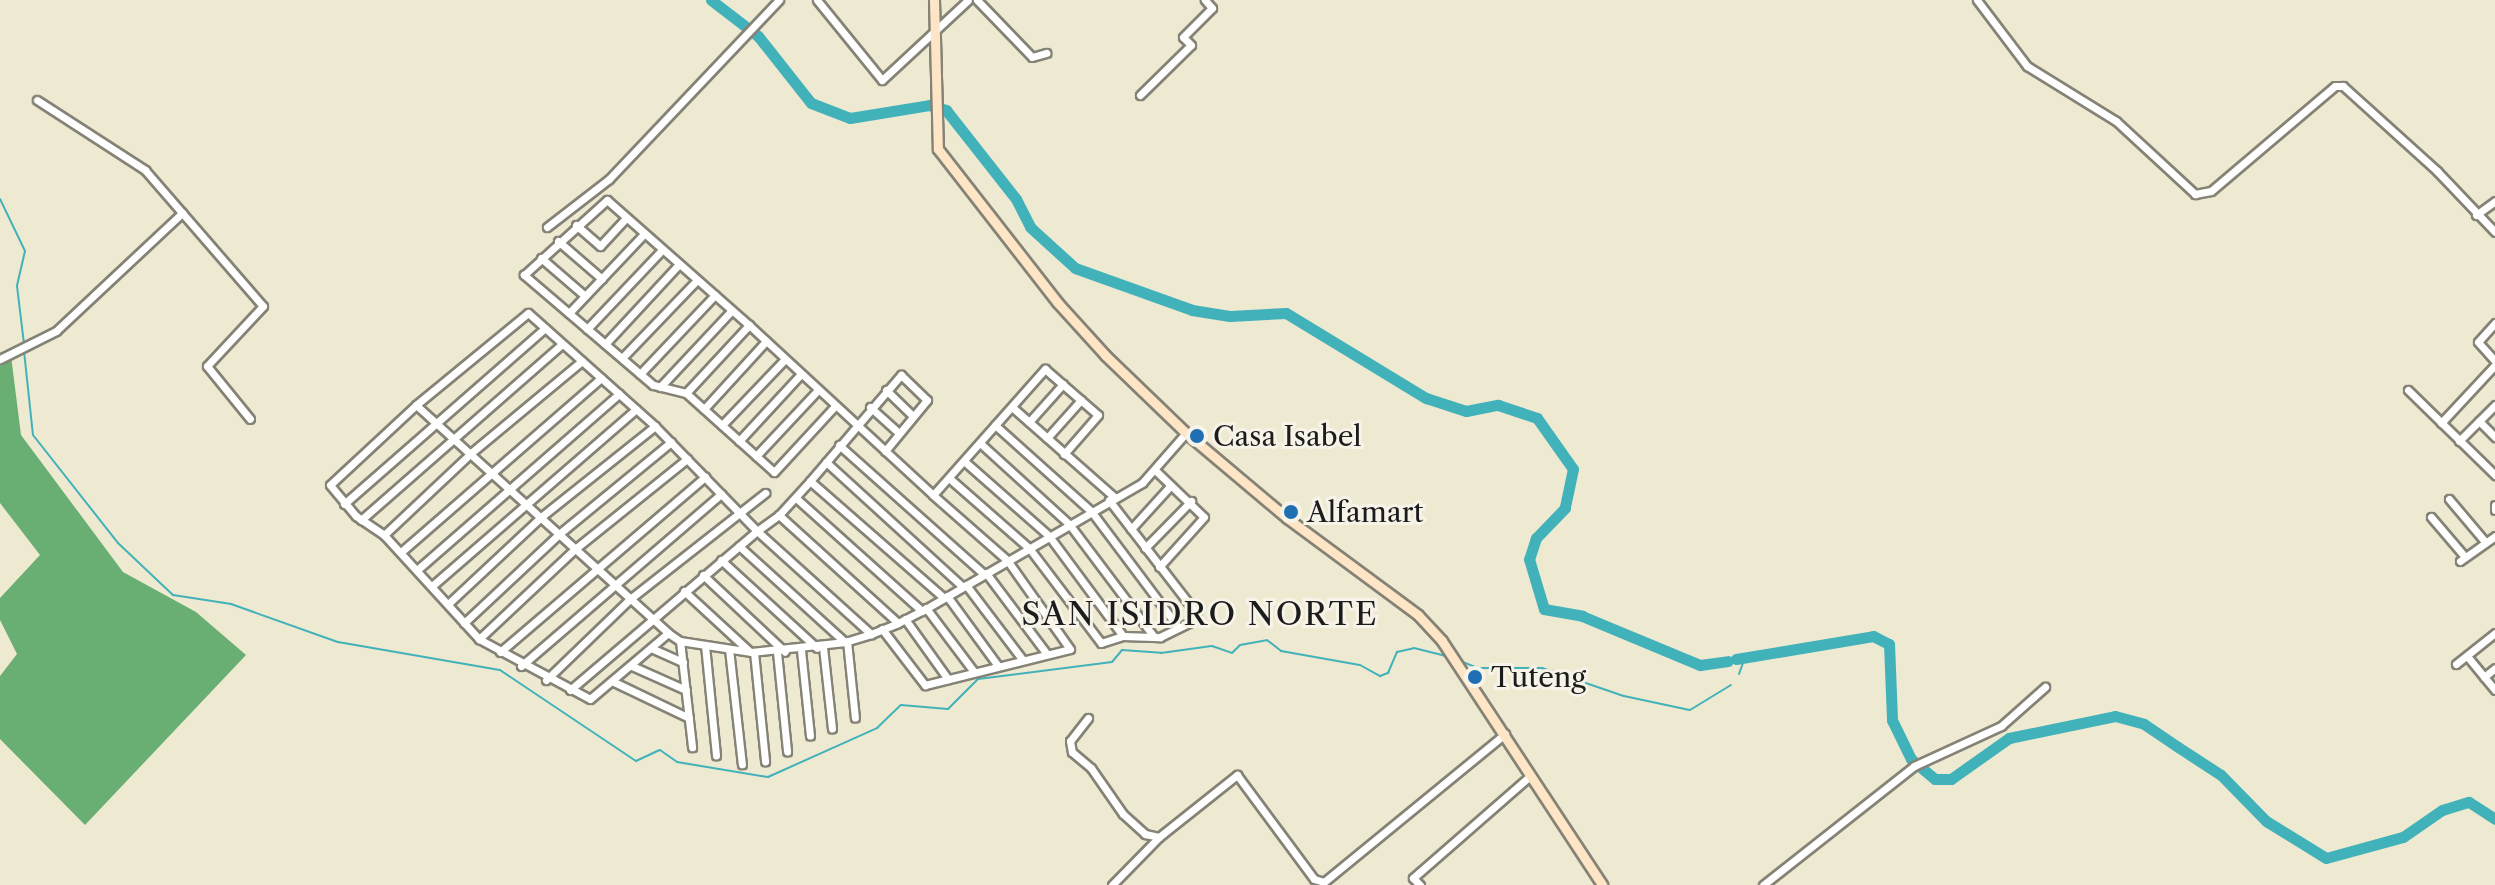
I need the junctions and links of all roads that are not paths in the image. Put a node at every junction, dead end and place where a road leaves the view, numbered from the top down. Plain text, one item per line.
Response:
1 (779, 0) edge
2 (817, 0) edge
3 (934, 0) edge
4 (968, 0) edge
5 (977, 0) edge
6 (1205, 0) edge
7 (1977, 0) edge
8 (934, 32) junction
9 (1046, 53) dead end
10 (1140, 95) dead end
11 (37, 100) dead end
12 (2495, 201) edge
13 (182, 213) junction
14 (2476, 215) junction
15 (626, 218) junction
16 (576, 225) junction
17 (547, 227) dead end
18 (2495, 232) edge
19 (644, 234) junction
20 (558, 241) junction
21 (662, 250) junction
22 (541, 258) junction
23 (679, 264) junction
24 (602, 279) junction
25 (697, 280) junction
26 (715, 295) junction
27 (585, 296) junction
28 (732, 310) junction
29 (569, 313) junction
30 (2495, 323) edge
31 (749, 325) junction
32 (545, 328) junction
33 (587, 329) junction
34 (766, 341) junction
35 (562, 344) junction
36 (605, 344) junction
37 (622, 358) junction
38 (0, 359) edge
39 (785, 359) junction
40 (582, 361) junction
41 (2495, 363) edge
42 (640, 374) junction
43 (801, 374) junction
44 (601, 378) junction
45 (1063, 384) junction
46 (660, 387) junction
47 (818, 390) junction
48 (886, 390) junction
49 (2408, 390) dead end
50 (686, 393) junction
51 (619, 394) junction
52 (1081, 400) junction
53 (416, 405) junction
54 (2495, 405) edge
55 (835, 406) junction
56 (870, 407) junction
57 (1012, 407) junction
58 (636, 409) junction
59 (704, 409) junction
60 (913, 416) junction
61 (250, 419) dead end
62 (435, 420) junction
63 (2479, 421) junction
64 (1029, 422) junction
65 (2441, 423) junction
66 (855, 424) junction
67 (722, 425) junction
68 (995, 425) junction
69 (655, 426) junction
70 (899, 433) junction
71 (1186, 433) junction
72 (452, 436) junction
73 (2495, 437) edge
74 (1047, 438) junction
75 (739, 441) junction
76 (2459, 441) junction
77 (671, 442) junction
78 (980, 443) junction
79 (839, 445) junction
80 (885, 451) junction
81 (471, 453) junction
82 (1064, 454) junction
83 (756, 456) junction
84 (687, 459) junction
85 (964, 461) junction
86 (826, 462) junction
87 (489, 470) junction
88 (1156, 471) junction
89 (2495, 475) edge
90 (705, 477) junction
91 (949, 478) junction
92 (810, 481) junction
93 (1171, 485) junction
94 (507, 486) junction
95 (765, 493) dead end
96 (721, 494) junction
97 (933, 495) junction
98 (796, 498) junction
99 (1112, 499) junction
100 (2449, 499) dead end
101 (1191, 501) junction
102 (525, 503) junction
103 (344, 504) junction
104 (1091, 511) junction
105 (739, 513) junction
106 (779, 515) junction
107 (541, 517) junction
108 (2431, 517) dead end
109 (361, 520) junction
110 (1069, 524) junction
111 (1131, 529) junction
112 (757, 531) junction
113 (559, 534) junction
114 (384, 535) junction
115 (1049, 536) junction
116 (2495, 536) edge
117 (2486, 543) junction
118 (739, 546) junction
119 (1029, 548) junction
120 (1145, 548) junction
121 (575, 549) junction
122 (401, 552) junction
123 (721, 560) junction
124 (1007, 560) junction
125 (595, 567) junction
126 (1159, 567) junction
127 (417, 570) junction
128 (985, 574) junction
129 (703, 575) junction
130 (612, 583) junction
131 (432, 586) junction
132 (965, 586) junction
133 (684, 591) junction
134 (945, 597) junction
135 (630, 599) junction
136 (448, 604) junction
137 (924, 610) junction
138 (651, 618) junction
139 (902, 621) junction
140 (464, 623) junction
141 (1179, 628) junction
142 (882, 629) junction
143 (668, 633) junction
144 (2495, 633) edge
145 (871, 634) junction
146 (1123, 636) junction
147 (1154, 637) junction
148 (479, 639) junction
149 (680, 641) junction
150 (846, 642) junction
151 (705, 645) junction
152 (820, 647) junction
153 (651, 648) junction
154 (729, 649) junction
155 (801, 650) junction
156 (500, 652) junction
157 (752, 652) junction
158 (781, 652) junction
159 (1046, 653) junction
160 (2467, 656) junction
161 (1022, 659) junction
162 (683, 662) junction
163 (2456, 664) dead end
164 (521, 666) junction
165 (632, 666) junction
166 (998, 666) junction
167 (2495, 668) edge
168 (974, 672) junction
169 (2484, 677) junction
170 (948, 679) junction
171 (546, 680) junction
172 (614, 682) junction
173 (2045, 687) dead end
174 (570, 690) junction
175 (686, 690) junction
176 (2495, 690) edge
177 (689, 718) junction
178 (855, 718) dead end
179 (1088, 718) dead end
180 (832, 729) dead end
181 (1505, 734) junction
182 (810, 736) dead end
183 (692, 747) dead end
184 (787, 751) dead end
185 (716, 755) dead end
186 (765, 761) dead end
187 (742, 764) dead end
188 (1530, 776) junction
189 (1159, 837) junction
190 (1112, 885) edge
191 (1420, 885) edge
192 (1602, 885) edge
193 (1763, 885) edge

1 - 17 street
2 - 8 street
3 - 8 street
4 - 8 street
5 - 9 street
6 - 10 street
7 - 14 street
8 - 71 street
11 - 13 street
12 - 14 street
13 - 38 street
13 - 61 street
14 - 18 street
15 - 16 street
15 - 16 street
15 - 19 street
16 - 20 street
19 - 21 street
19 - 24 street
20 - 22 street
20 - 24 street
21 - 23 street
21 - 33 street
22 - 27 street
22 - 29 street
23 - 25 street
23 - 36 street
24 - 27 street
25 - 26 street
25 - 37 street
26 - 28 street
26 - 42 street
27 - 29 street
28 - 31 street
28 - 46 street
29 - 33 street
30 - 41 street
31 - 34 street
31 - 50 street
32 - 35 street
32 - 53 street
32 - 62 street
33 - 36 street
34 - 39 street
34 - 59 street
35 - 40 street
35 - 72 street
36 - 37 street
37 - 42 street
39 - 43 street
39 - 67 street
40 - 44 street
40 - 81 street
41 - 65 street
42 - 46 street
43 - 47 street
43 - 75 street
44 - 51 street
44 - 87 street
45 - 52 street
45 - 57 street
45 - 64 street
46 - 50 street
47 - 55 street
47 - 83 street
48 - 56 street
48 - 60 street
48 - 60 street
49 - 65 street
50 - 59 street
51 - 58 street
51 - 94 street
52 - 74 street
52 - 82 street
53 - 62 street
53 - 103 street
54 - 63 street
55 - 66 street
55 - 83 street
56 - 66 street
56 - 70 street
57 - 64 street
57 - 68 street
58 - 69 street
58 - 102 street
59 - 67 street
60 - 70 street
62 - 72 street
62 - 103 street
63 - 73 street
63 - 76 street
64 - 74 street
65 - 76 street
66 - 79 street
66 - 80 street
67 - 75 street
68 - 78 street
68 - 104 street
69 - 77 street
69 - 107 street
70 - 80 street
71 - 88 street
71 - 181 street
72 - 81 street
72 - 109 street
74 - 82 street
75 - 83 street
76 - 89 street
77 - 84 street
77 - 113 street
78 - 85 street
78 - 110 street
79 - 86 street
79 - 128 street
80 - 97 street
81 - 87 street
81 - 114 street
82 - 99 street
84 - 90 street
84 - 121 street
85 - 91 street
85 - 115 street
86 - 92 street
86 - 132 street
87 - 94 street
87 - 122 street
88 - 93 street
88 - 99 street
90 - 96 street
90 - 125 street
91 - 97 street
91 - 119 street
92 - 98 street
92 - 134 street
93 - 101 street
93 - 111 street
94 - 102 street
94 - 127 street
95 - 105 street
96 - 105 street
96 - 130 street
97 - 124 street
98 - 106 street
98 - 137 street
99 - 104 street
99 - 111 street
100 - 117 street
101 - 120 street
101 - 126 street
102 - 107 street
102 - 131 street
103 - 109 street
104 - 110 street
104 - 141 street
105 - 112 street
105 - 135 street
106 - 112 street
106 - 139 street
107 - 113 street
107 - 136 street
108 - 117 street
109 - 114 street
110 - 115 street
110 - 147 street
111 - 120 street
112 - 118 street
112 - 145 street
113 - 121 street
113 - 140 street
114 - 122 street
115 - 119 street
115 - 146 street
116 - 117 street
118 - 123 street
118 - 150 street
119 - 124 street
119 - 146 street
120 - 126 street
121 - 125 street
121 - 148 street
122 - 127 street
123 - 129 street
123 - 152 street
124 - 128 street
124 - 159 street
125 - 130 street
125 - 156 street
126 - 141 street
127 - 131 street
128 - 132 street
128 - 159 street
129 - 133 street
129 - 158 street
130 - 135 street
130 - 164 street
131 - 136 street
132 - 134 street
132 - 161 street
133 - 138 street
133 - 157 street
134 - 137 street
134 - 166 street
135 - 138 street
135 - 171 street
136 - 140 street
137 - 139 street
137 - 168 street
138 - 143 street
138 - 174 street
139 - 142 street
139 - 170 street
140 - 148 street
141 - 147 street
142 - 145 street
142 - 170 street
143 - 149 street
143 - 153 street
144 - 160 street
145 - 150 street
146 - 147 street
148 - 156 street
149 - 151 street
149 - 162 street
150 - 152 street
150 - 178 street
151 - 154 street
151 - 185 street
152 - 155 street
152 - 180 street
153 - 162 street
153 - 165 street
154 - 157 street
154 - 187 street
155 - 158 street
155 - 182 street
156 - 164 street
157 - 158 street
157 - 186 street
158 - 184 street
159 - 161 street
160 - 163 street
160 - 169 street
161 - 166 street
162 - 175 street
164 - 171 street
165 - 172 street
165 - 175 street
166 - 168 street
167 - 169 street
168 - 170 street
169 - 176 street
171 - 174 street
172 - 174 street
172 - 177 street
173 - 193 street
175 - 177 street
177 - 183 street
179 - 189 street
181 - 188 street
181 - 189 street
188 - 191 street
188 - 192 street
189 - 190 street

